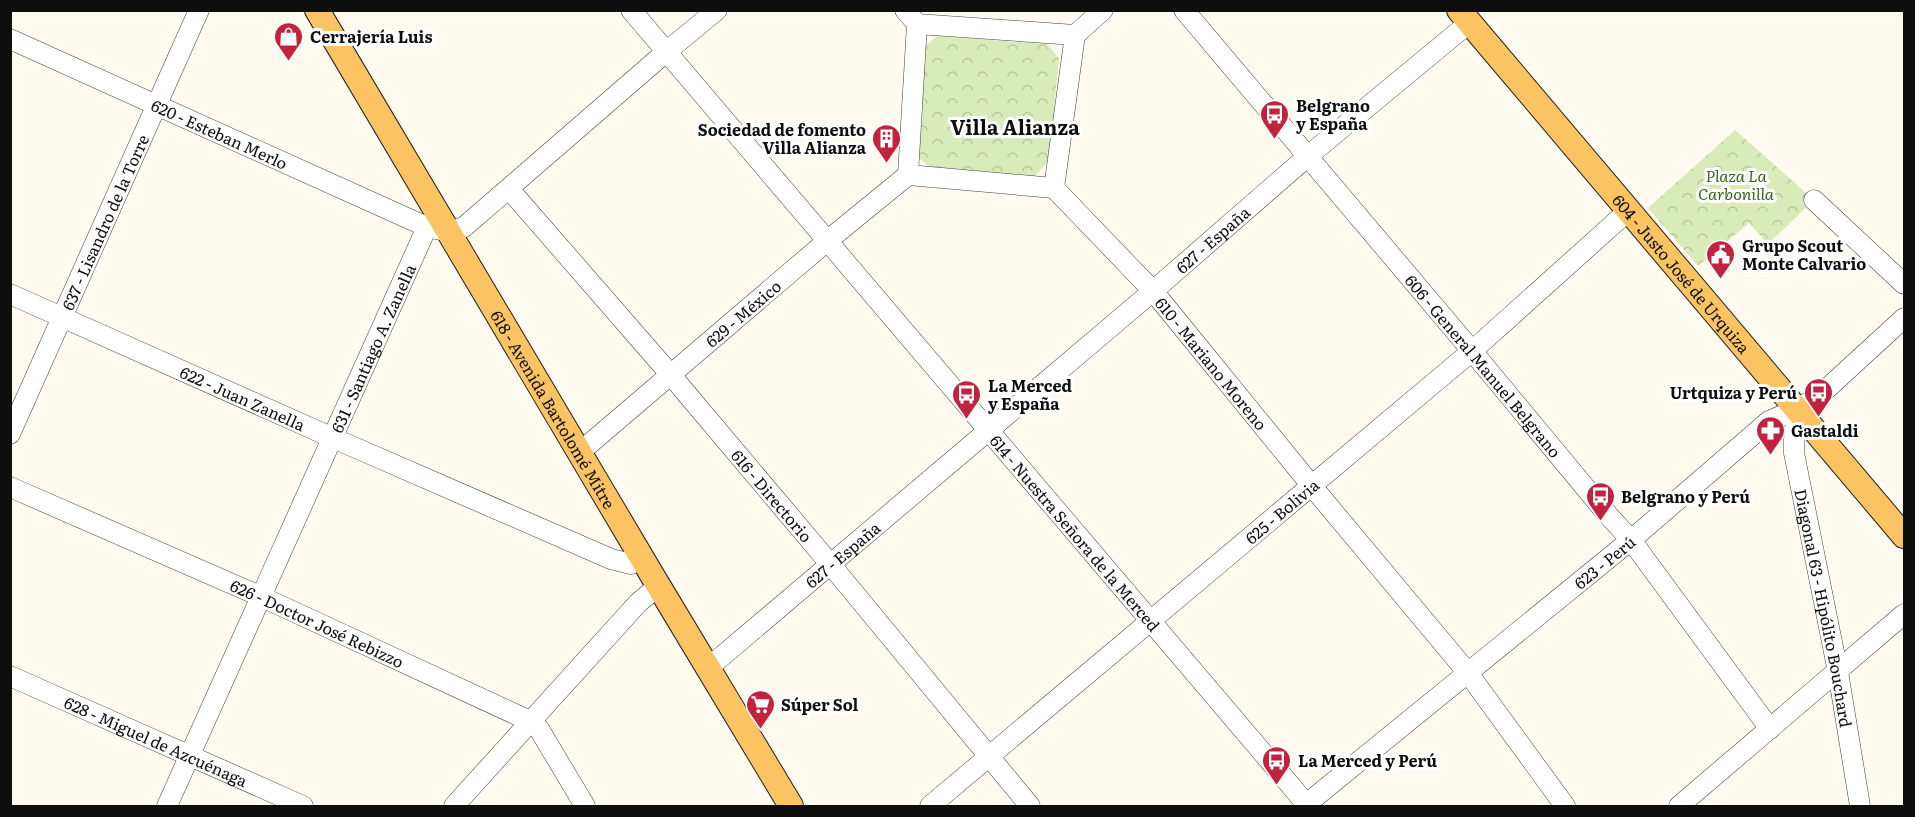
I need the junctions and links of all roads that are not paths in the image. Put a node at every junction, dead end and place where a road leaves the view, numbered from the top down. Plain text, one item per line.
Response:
1 (199, 10) edge
2 (631, 10) edge
3 (717, 10) edge
4 (1103, 10) edge
5 (1184, 10) edge
6 (323, 13) edge
7 (911, 17) edge
8 (1464, 17) edge
9 (1075, 34) junction
10 (10, 39) edge
11 (666, 52) junction
12 (158, 104) junction
13 (1308, 156) junction
14 (908, 175) junction
15 (1054, 188) junction
16 (509, 189) junction
17 (1814, 200) dead end
18 (1628, 211) junction
19 (438, 229) junction
20 (826, 241) junction
21 (1905, 284) edge
22 (1153, 291) junction
23 (10, 294) edge
24 (63, 317) junction
25 (1905, 318) edge
26 (1472, 351) junction
27 (670, 374) junction
28 (1797, 409) junction
29 (987, 431) junction
30 (10, 434) edge
31 (333, 438) junction
32 (580, 452) junction
33 (1311, 485) junction
34 (10, 487) edge
35 (1902, 527) edge
36 (1631, 540) junction
37 (642, 558) junction
38 (831, 565) junction
39 (658, 586) junction
40 (262, 597) junction
41 (1905, 615) edge
42 (1150, 621) junction
43 (708, 668) junction
44 (1838, 672) junction
45 (1468, 673) junction
46 (10, 676) edge
47 (532, 722) junction
48 (1770, 729) junction
49 (190, 757) junction
50 (988, 758) junction
51 (1306, 806) edge
52 (167, 807) edge
53 (303, 807) edge
54 (454, 807) edge
55 (585, 807) edge
56 (791, 807) edge
57 (930, 807) edge
58 (1030, 807) edge
59 (1565, 807) edge
60 (1679, 807) edge
61 (1860, 807) edge

1 - 12 street, 637 - Lisandro de la Torre
2 - 11 street, 614 - Nuestra Señora de la Merced
3 - 11 street
4 - 9 street
5 - 13 street, 606 - General Manuel Belgrano
6 - 19 main road, 618 - Avenida Bartolomé Mitre
7 - 9 street
7 - 14 street
8 - 13 street, 627 - España
8 - 18 main road, 604 - Justo José de Urquiza
9 - 15 street
10 - 12 street, 620 - Esteban Merlo
11 - 16 street
11 - 20 street, 614 - Nuestra Señora de la Merced
12 - 19 street, 620 - Esteban Merlo
12 - 24 street, 637 - Lisandro de la Torre
13 - 22 street, 627 - España
13 - 26 street, 606 - General Manuel Belgrano
14 - 15 street
14 - 20 street, 629 - México
15 - 22 street, 610 - Mariano Moreno
16 - 19 street
16 - 27 street, 616 - Directorio
17 - 21 street
18 - 26 street, 625 - Bolivia
18 - 28 main road, 604 - Justo José de Urquiza
19 - 31 street, 631 - Santiago A. Zanella
19 - 32 main road, 618 - Avenida Bartolomé Mitre
20 - 27 street, 629 - México
20 - 29 street, 614 - Nuestra Señora de la Merced
22 - 29 street, 627 - España
22 - 33 street, 610 - Mariano Moreno
23 - 24 street, 622 - Juan Zanella
24 - 30 street, 637 - Lisandro de la Torre
24 - 31 street, 622 - Juan Zanella
25 - 28 street, 623 - Perú
26 - 33 street, 625 - Bolivia
26 - 36 street, 606 - General Manuel Belgrano
27 - 32 street, 629 - México
27 - 38 street, 616 - Directorio
28 - 35 main road, 604 - Justo José de Urquiza
28 - 36 street, 623 - Perú
28 - 44 street, Diagonal 63 - Hipólito Bouchard
29 - 38 street, 627 - España
29 - 42 street, 614 - Nuestra Señora de la Merced
31 - 37 street, 622 - Juan Zanella
31 - 40 street, 631 - Santiago A. Zanella
32 - 37 main road, 618 - Avenida Bartolomé Mitre
33 - 42 street, 625 - Bolivia
33 - 45 street, 610 - Mariano Moreno
34 - 40 street, 626 - Doctor José Rebizzo
36 - 45 street, 623 - Perú
36 - 48 street, 606 - General Manuel Belgrano
37 - 39 main road, 618 - Avenida Bartolomé Mitre
38 - 43 street, 627 - España
38 - 50 street, 616 - Directorio
39 - 43 main road, 618 - Avenida Bartolomé Mitre
39 - 47 street
40 - 47 street, 626 - Doctor José Rebizzo
40 - 49 street, 631 - Santiago A. Zanella
41 - 44 street
42 - 50 street, 625 - Bolivia
42 - 51 street, 614 - Nuestra Señora de la Merced
43 - 56 main road, 618 - Avenida Bartolomé Mitre
44 - 48 street
44 - 61 street, Diagonal 63 - Hipólito Bouchard
45 - 51 street, 623 - Perú
45 - 59 street, 610 - Mariano Moreno
46 - 49 street, 628 - Miguel de Azcuénaga
47 - 54 street
47 - 55 street
48 - 60 street
49 - 52 street, 631 - Santiago A. Zanella
49 - 53 street, 628 - Miguel de Azcuénaga
50 - 57 street, 625 - Bolivia
50 - 58 street, 616 - Directorio

